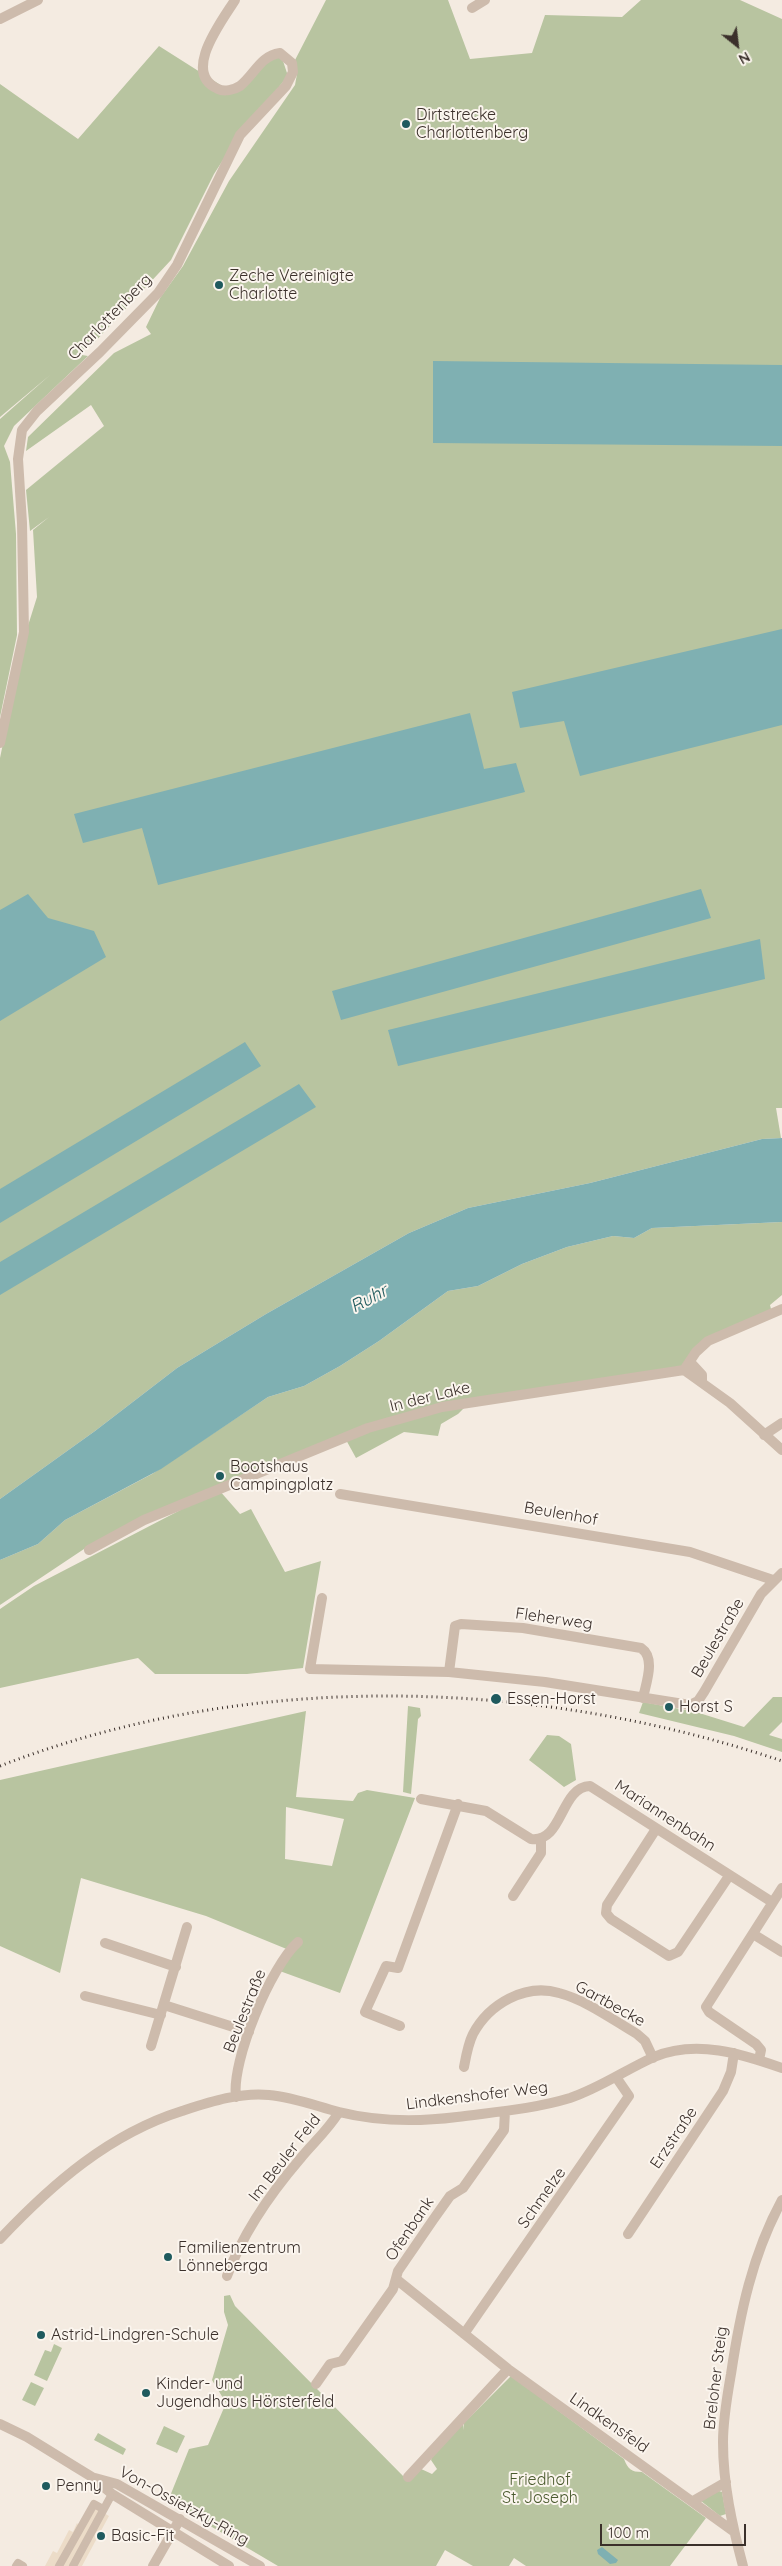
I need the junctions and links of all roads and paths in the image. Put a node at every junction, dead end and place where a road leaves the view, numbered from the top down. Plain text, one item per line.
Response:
1 (36, 0) edge
2 (235, 0) edge
3 (485, 0) edge
4 (472, 8) dead end
5 (0, 19) edge
6 (0, 743) edge
7 (782, 1309) edge
8 (687, 1366) junction
9 (782, 1424) edge
10 (764, 1435) junction
11 (782, 1450) edge
12 (340, 1494) dead end
13 (89, 1550) dead end
14 (782, 1572) edge
15 (773, 1580) junction
16 (322, 1598) dead end
17 (449, 1672) junction
18 (643, 1698) junction
19 (421, 1799) dead end
20 (458, 1804) junction
21 (656, 1829) junction
22 (541, 1839) junction
23 (729, 1876) junction
24 (782, 1888) edge
25 (513, 1896) dead end
26 (772, 1902) junction
27 (187, 1927) dead end
28 (752, 1934) junction
29 (298, 1942) dead end
30 (104, 1943) dead end
31 (782, 1952) edge
32 (176, 1967) junction
33 (85, 1996) dead end
34 (162, 2010) junction
35 (400, 2026) dead end
36 (249, 2032) junction
37 (151, 2046) dead end
38 (734, 2053) junction
39 (653, 2058) junction
40 (759, 2060) junction
41 (464, 2067) dead end
42 (782, 2068) edge
43 (616, 2077) junction
44 (236, 2097) junction
45 (504, 2111) junction
46 (339, 2112) junction
47 (782, 2202) edge
48 (628, 2234) dead end
49 (0, 2239) edge
50 (226, 2276) dead end
51 (396, 2279) junction
52 (464, 2334) junction
53 (508, 2369) junction
54 (316, 2384) dead end
55 (0, 2424) edge
56 (92, 2477) junction
57 (408, 2477) dead end
58 (726, 2482) junction
59 (112, 2494) junction
60 (693, 2501) junction
61 (103, 2509) junction
62 (180, 2519) junction
63 (733, 2531) junction
64 (172, 2533) junction
65 (16, 2566) edge
66 (23, 2566) edge
67 (59, 2566) edge
68 (73, 2566) edge
69 (152, 2566) edge
70 (229, 2566) edge
71 (260, 2566) edge
72 (743, 2566) edge

1 - 5 street
2 - 6 street, Charlottenberg
3 - 4 street
7 - 8 street
8 - 10 street
8 - 13 street, In der Lake
9 - 10 street
10 - 11 street
12 - 15 street, Beulenhof
14 - 15 street, Beulestraße
15 - 18 street, Beulestraße
16 - 17 street
17 - 18 street
17 - 18 street, Fleherweg
19 - 20 street
20 - 22 street
20 - 35 street
21 - 22 street, Mariannenbahn
21 - 23 street, Mariannenbahn
21 - 23 street
22 - 25 street, Mariannenbahn
23 - 26 street, Mariannenbahn
24 - 26 street
26 - 28 street
27 - 32 street
28 - 31 street
28 - 40 street
29 - 36 street, Beulestraße
30 - 32 street
32 - 34 street
33 - 34 street
34 - 36 street
34 - 37 street
36 - 44 street, Beulestraße
38 - 39 street, Lindkenshofer Weg
38 - 40 street, Lindkenshofer Weg
38 - 48 street, Erzstraße
39 - 41 street, Gartbecke
39 - 43 street, Lindkenshofer Weg
40 - 42 street, Lindkenshofer Weg
43 - 45 street, Lindkenshofer Weg
43 - 52 street, Schmelze
44 - 46 street, Lindkenshofer Weg
44 - 49 street, Lindkenshofer Weg
45 - 46 street, Lindkenshofer Weg
45 - 51 street, Ofenbank
46 - 50 street, Im Beuler Feld
47 - 58 street, Breloher Steig
51 - 52 street, Lindkensfeld
51 - 54 street, Ofenbank
52 - 53 street, Lindkensfeld
53 - 57 street
53 - 60 street, Lindkensfeld
55 - 56 street, Von-Ossietzky-Ring
56 - 59 street, Von-Ossietzky-Ring
56 - 62 street, Von-Ossietzky-Ring
58 - 60 street
58 - 63 street, Breloher Steig
59 - 61 street
59 - 64 street, Von-Ossietzky-Ring
60 - 63 street, Lindkensfeld
61 - 67 street
61 - 68 street
62 - 64 street
62 - 71 street, Von-Ossietzky-Ring
63 - 72 street, Breloher Steig
64 - 69 street
64 - 70 street, Von-Ossietzky-Ring
65 - 66 street

